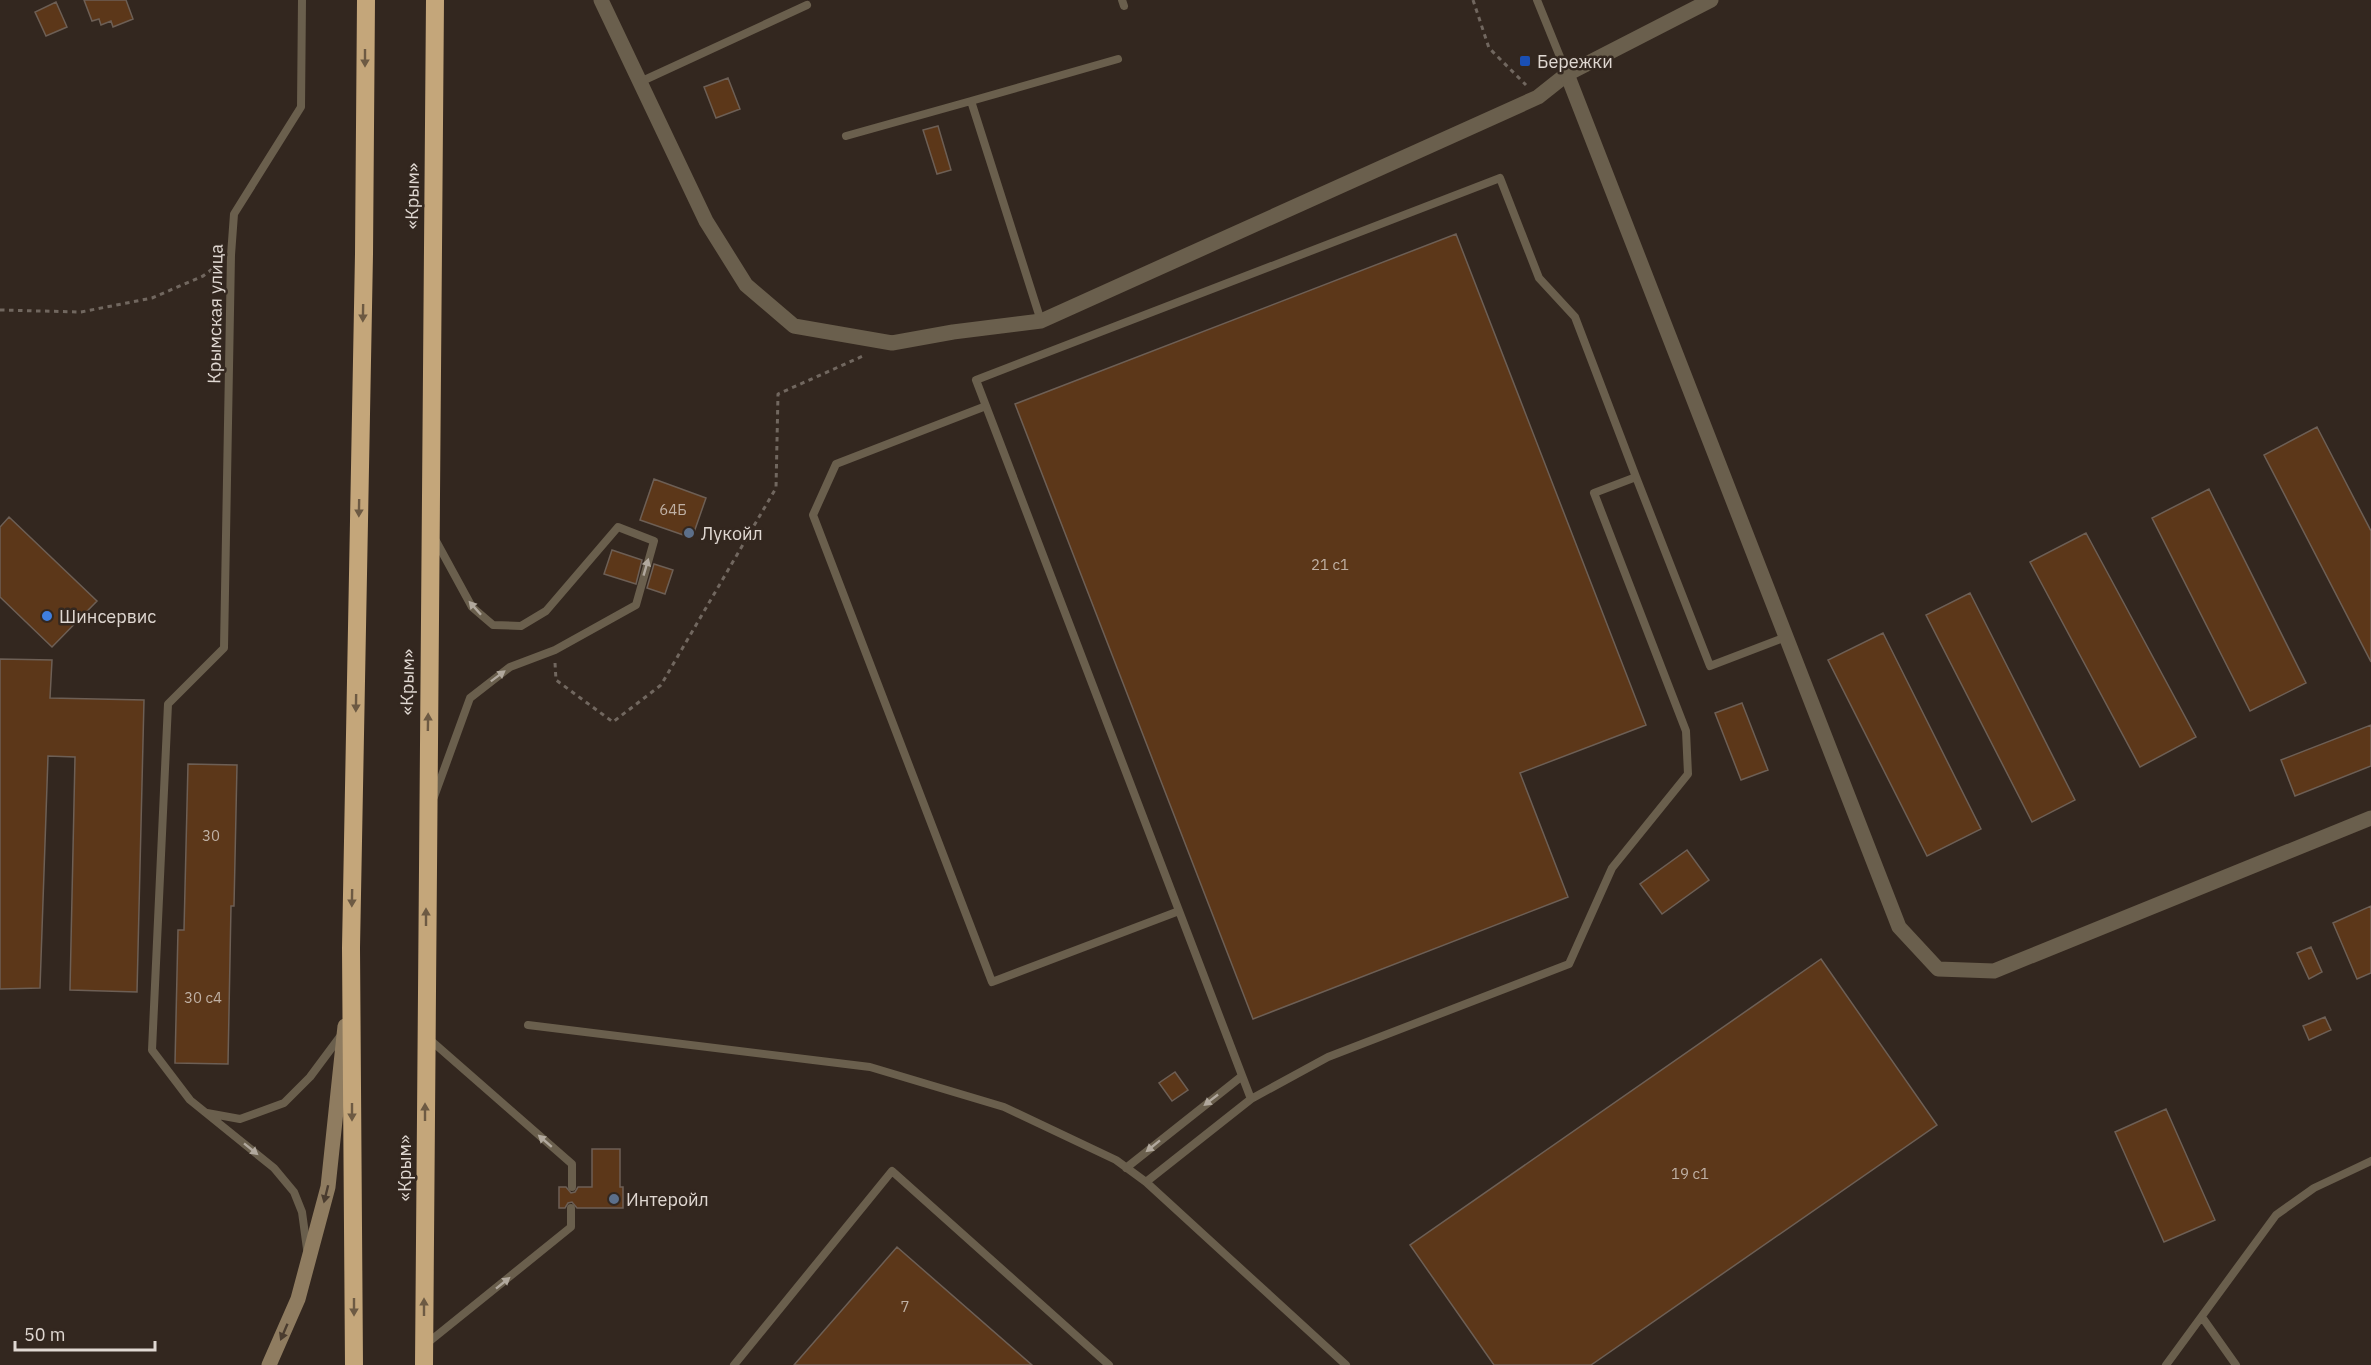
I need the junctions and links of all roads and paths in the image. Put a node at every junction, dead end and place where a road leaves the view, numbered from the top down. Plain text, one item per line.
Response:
1 (302, 0) edge
2 (366, 0) edge
3 (435, 0) edge
4 (601, 0) edge
5 (1473, 0) edge
6 (1537, 0) edge
7 (1711, 0) edge
8 (807, 5) dead end
9 (1118, 59) dead end
10 (1567, 74) junction
11 (640, 82) junction
12 (1538, 97) junction
13 (971, 101) junction
14 (846, 136) dead end
15 (231, 255) junction
16 (0, 310) edge
17 (1041, 321) junction
18 (892, 343) junction
19 (986, 406) junction
20 (1636, 477) junction
21 (430, 530) junction
22 (1786, 637) junction
23 (555, 650) junction
24 (427, 818) junction
25 (2371, 818) edge
26 (1179, 911) junction
27 (351, 948) junction
28 (528, 1024) dead end
29 (344, 1030) junction
30 (425, 1036) junction
31 (1242, 1076) junction
32 (1251, 1100) junction
33 (206, 1113) junction
34 (2371, 1161) edge
35 (1126, 1167) junction
36 (1146, 1182) junction
37 (572, 1187) dead end
38 (572, 1208) dead end
39 (308, 1258) junction
40 (2202, 1317) junction
41 (424, 1346) junction
42 (269, 1365) edge
43 (354, 1365) edge
44 (424, 1365) edge
45 (734, 1365) edge
46 (1108, 1365) edge
47 (1346, 1365) edge
48 (2166, 1365) edge
49 (2236, 1365) edge

1 - 15 lane, Крымская улица
2 -> 27 highway
3 - 21 highway, «Крым»
4 - 11 street
5 - 12 path
6 - 10 lane
7 - 10 street
8 - 11 lane
9 - 13 lane
10 - 12 street
10 - 22 street
11 - 18 street
12 - 17 street
13 - 14 lane
13 - 17 lane
15 - 16 path
15 - 33 lane, Крымская улица
17 - 18 street
18 - 23 path
19 - 20 lane
19 - 26 lane
19 - 26 lane
20 - 22 lane
20 - 32 lane
23 -> 21 lane
24 -> 21 highway, «Крым»
22 - 25 street
24 -> 23 lane
30 -> 24 highway, «Крым»
26 - 31 lane
27 - 29 main road
27 -> 43 highway
28 - 35 lane
29 - 33 lane
29 -> 39 main road
37 -> 30 lane
41 -> 30 highway, «Крым»
31 - 32 lane
31 -> 35 lane
32 - 36 lane
33 -> 39 lane
34 - 40 lane
35 - 36 lane
36 - 47 lane
41 -> 38 lane
39 -> 42 main road
40 - 48 lane
40 - 49 lane
41 - 44 highway, «Крым»
45 - 46 lane

